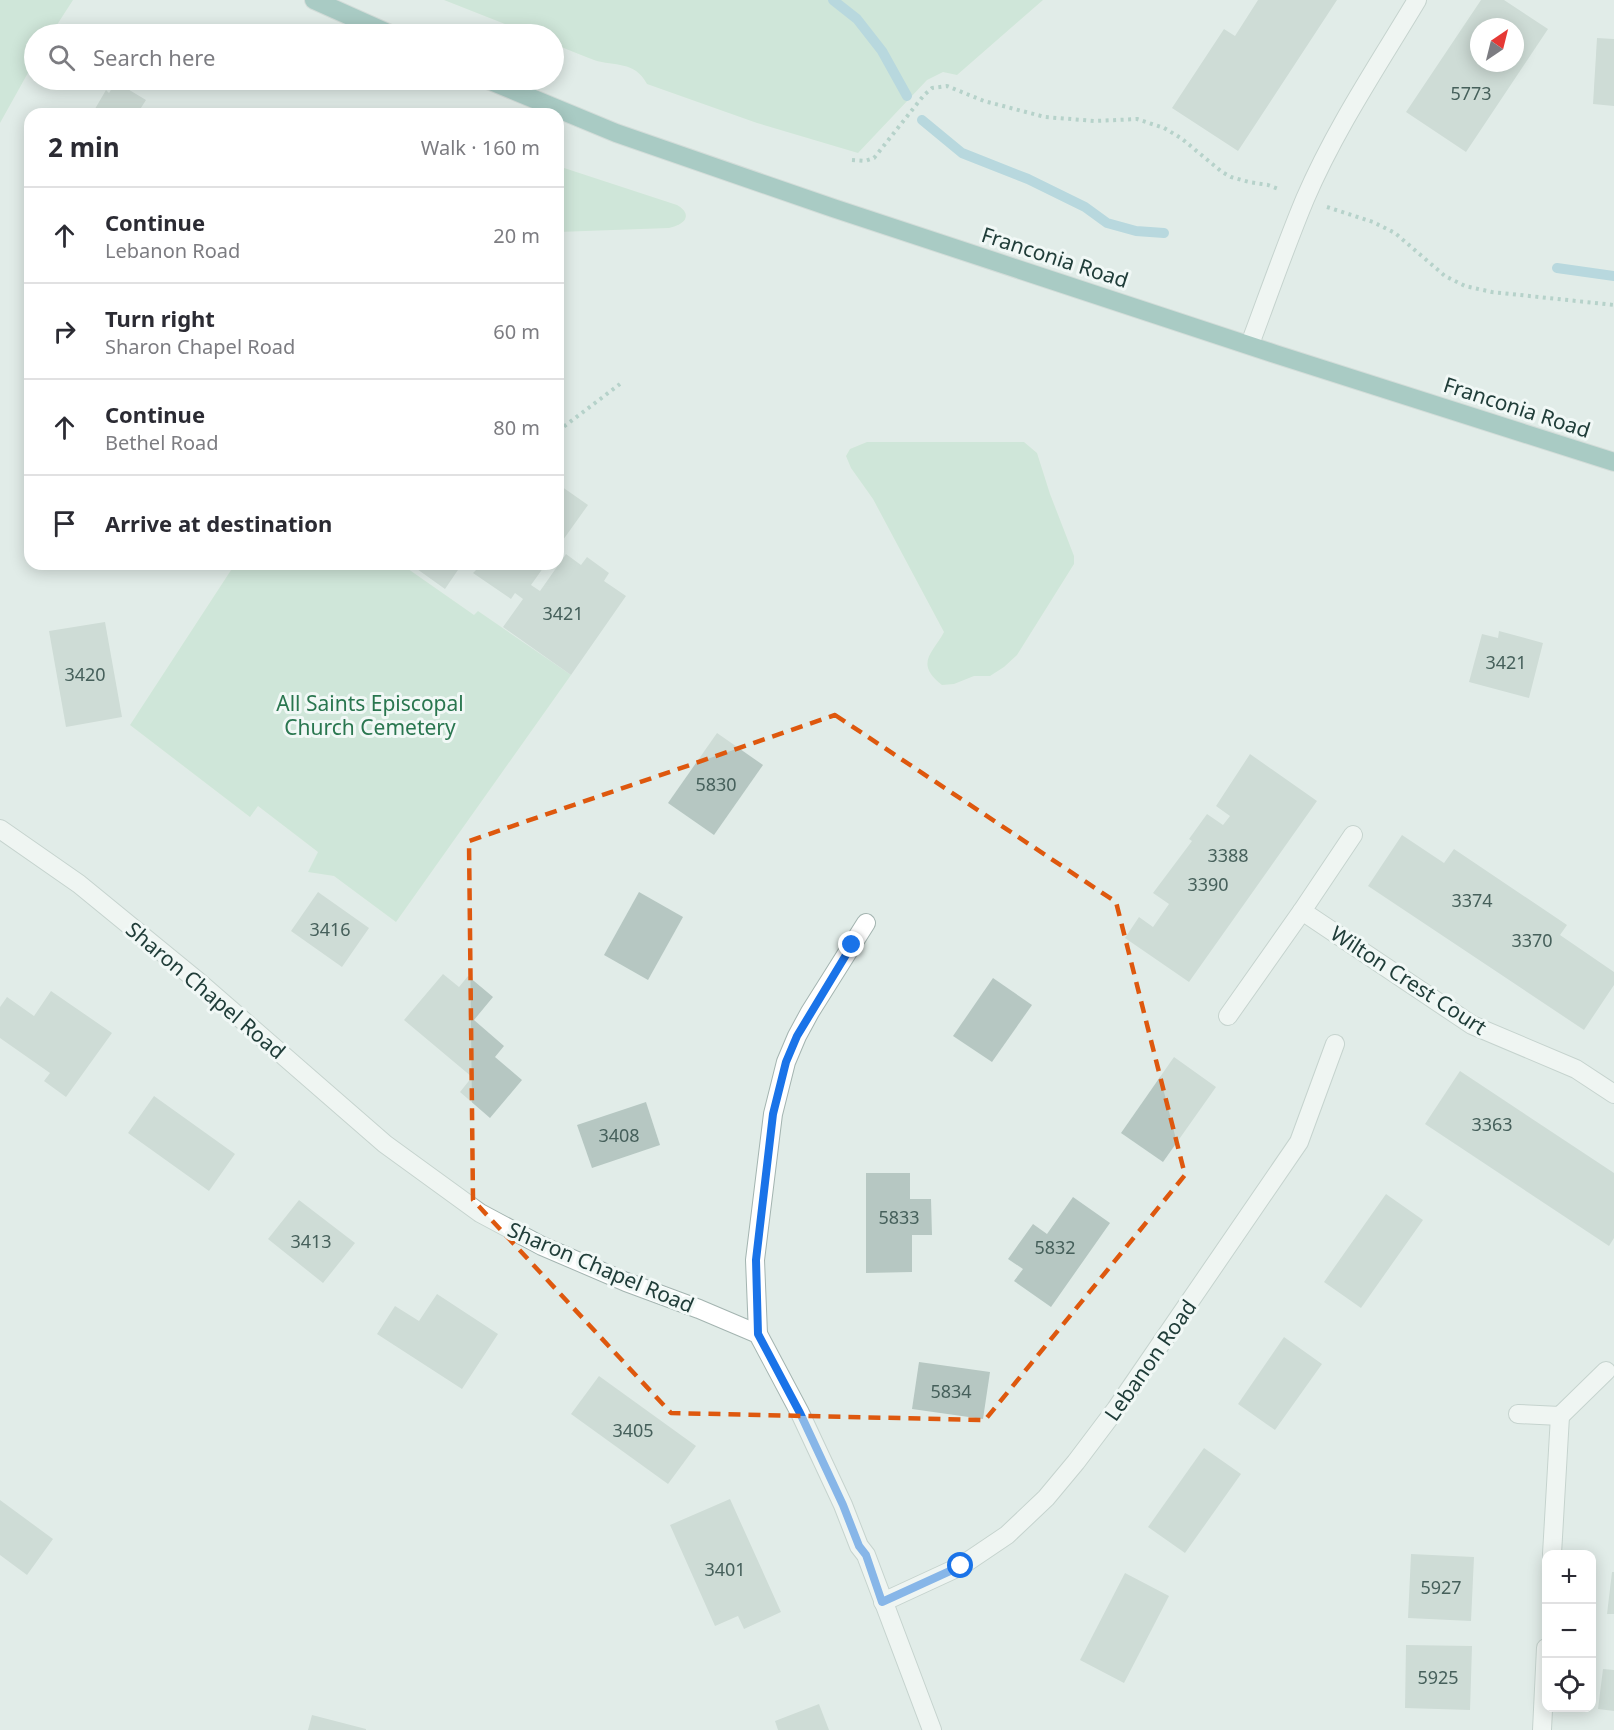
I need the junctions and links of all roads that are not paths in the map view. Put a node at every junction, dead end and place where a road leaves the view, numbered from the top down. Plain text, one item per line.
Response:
1 (314, 0) edge
2 (1417, 0) edge
3 (368, 24) edge
4 (512, 90) edge
5 (555, 108) edge
6 (564, 112) edge
7 (1250, 344) junction
8 (1614, 462) edge
9 (0, 829) edge
10 (1353, 835) dead end
11 (1302, 911) junction
12 (866, 922) dead end
13 (1228, 1016) dead end
14 (1335, 1044) dead end
15 (1614, 1094) edge
16 (758, 1334) junction
17 (1606, 1371) dead end
18 (1518, 1414) dead end
19 (1560, 1416) junction
20 (1552, 1550) edge
21 (882, 1602) junction
22 (1546, 1658) edge
23 (932, 1730) edge
24 (1542, 1730) edge

1 - 3 main road
2 - 7 street
4 - 5 main road, Franconia Road
6 - 7 main road, Franconia Road
7 - 8 main road, Franconia Road
9 - 16 street, Sharon Chapel Road
10 - 11 street
11 - 13 street
11 - 15 street, Wilton Crest Court
12 - 16 street
14 - 21 street, Lebanon Road
16 - 21 street
17 - 19 street
18 - 19 street
19 - 20 street
21 - 23 street
22 - 24 street

